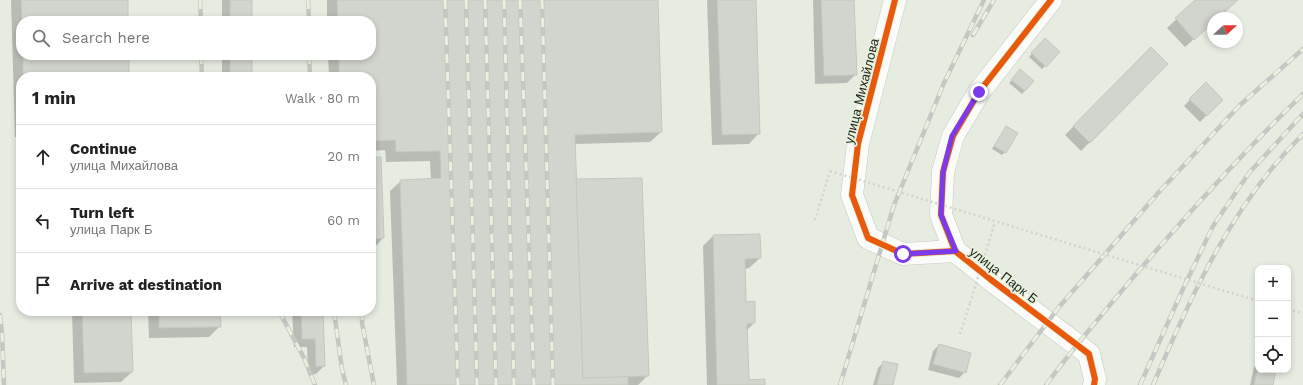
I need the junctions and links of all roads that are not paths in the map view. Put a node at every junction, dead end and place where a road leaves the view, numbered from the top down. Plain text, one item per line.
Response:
1 (895, 0) edge
2 (1051, 0) edge
3 (956, 251) junction
4 (1094, 385) edge

1 - 3 street, улица Михайлова
2 - 3 street, улица Парк Б
3 - 4 street, улица Парк Б

